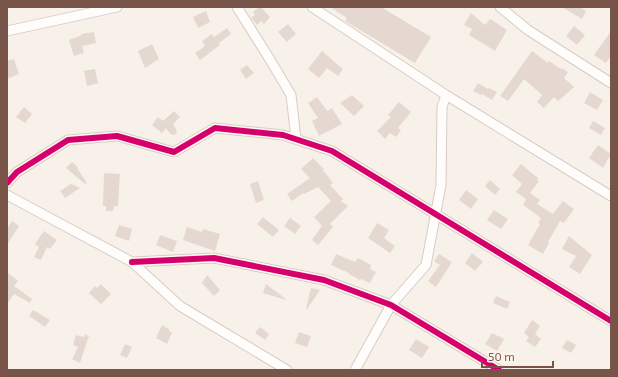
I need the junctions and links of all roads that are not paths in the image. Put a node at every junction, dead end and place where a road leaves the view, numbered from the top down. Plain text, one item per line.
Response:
1 (118, 7) edge
2 (237, 7) edge
3 (312, 7) edge
4 (500, 7) edge
5 (7, 31) edge
6 (611, 83) edge
7 (446, 95) junction
8 (296, 139) junction
9 (7, 183) edge
10 (7, 195) edge
11 (611, 196) edge
12 (436, 213) junction
13 (132, 262) junction
14 (391, 305) junction
15 (611, 321) edge
16 (287, 370) edge
17 (355, 370) edge
18 (499, 370) edge

1 - 5 street
2 - 8 street
3 - 7 street
4 - 6 street
7 - 11 street
7 - 12 street
8 - 9 street
8 - 12 street
10 - 13 street
12 - 14 street
12 - 15 street
13 - 14 street
13 - 16 street
14 - 17 street
14 - 18 street

